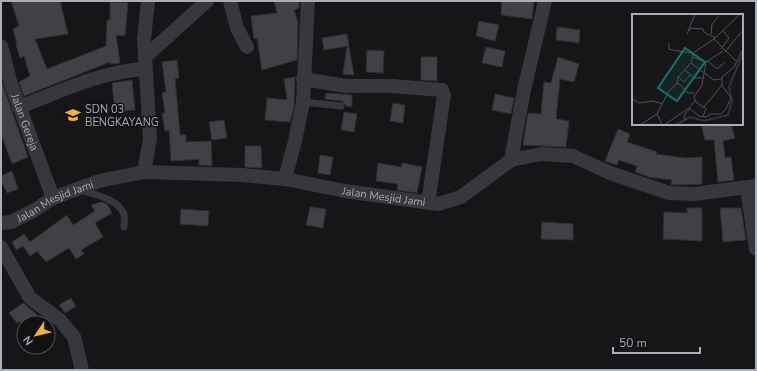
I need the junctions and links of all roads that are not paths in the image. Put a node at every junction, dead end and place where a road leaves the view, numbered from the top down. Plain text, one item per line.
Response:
1 (148, 1) edge
2 (207, 1) edge
3 (230, 1) edge
4 (308, 1) edge
5 (545, 1) edge
6 (1, 46) edge
7 (247, 47) dead end
8 (145, 63) junction
9 (303, 79) junction
10 (303, 102) junction
11 (341, 106) dead end
12 (19, 107) junction
13 (511, 160) junction
14 (144, 172) junction
15 (285, 179) junction
16 (752, 187) edge
17 (78, 189) junction
18 (53, 198) junction
19 (428, 203) junction
20 (1, 223) edge
21 (124, 227) dead end
22 (1, 247) edge
23 (756, 249) edge
24 (80, 368) edge

1 - 8 street
2 - 8 street
3 - 7 street
4 - 9 street
5 - 13 street
6 - 12 street, Jalan Gereja
8 - 12 street
8 - 14 street
9 - 10 street
9 - 19 street
10 - 11 lane
10 - 15 street
12 - 18 street, Jalan Gereja
13 - 16 street, Jalan Mesjid Jami
13 - 19 street, Jalan Mesjid Jami
14 - 15 street, Jalan Mesjid Jami
14 - 17 street, Jalan Mesjid Jami
15 - 19 street, Jalan Mesjid Jami
16 - 23 street
17 - 18 street, Jalan Mesjid Jami
17 - 21 lane
18 - 20 street, Jalan Mesjid Jami
22 - 24 street

